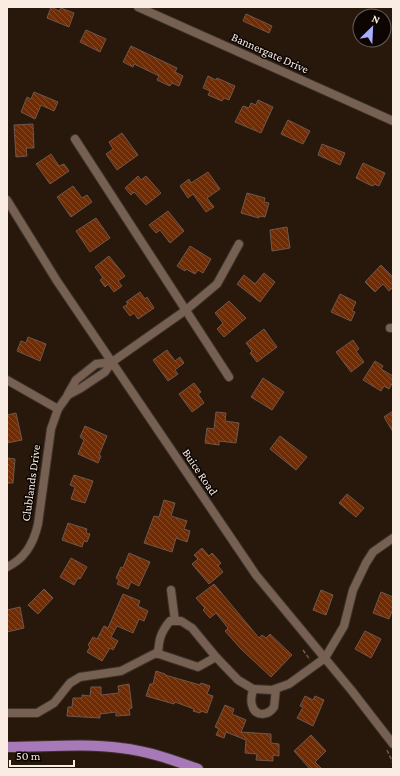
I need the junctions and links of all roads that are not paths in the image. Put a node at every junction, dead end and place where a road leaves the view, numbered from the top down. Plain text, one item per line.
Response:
1 (138, 7) edge
2 (393, 121) edge
3 (75, 139) dead end
4 (7, 200) edge
5 (239, 244) dead end
6 (186, 310) junction
7 (112, 362) junction
8 (229, 377) dead end
9 (7, 380) edge
10 (58, 409) junction
11 (393, 538) edge
12 (7, 567) edge
13 (171, 590) dead end
14 (175, 621) junction
15 (158, 654) junction
16 (216, 657) junction
17 (324, 658) junction
18 (254, 689) junction
19 (276, 689) junction
20 (7, 713) edge
21 (393, 744) edge
22 (7, 747) edge
23 (198, 769) edge

1 - 2 street, Bannergate Drive
3 - 6 street
4 - 7 street, Buice Road
5 - 6 street, Clublands Drive
6 - 7 street, Clublands Drive
6 - 8 street
7 - 10 street, Clublands Drive
7 - 17 street, Buice Road
9 - 10 street
10 - 12 street, Clublands Drive
11 - 17 street
13 - 14 street
14 - 15 street
14 - 16 street
15 - 16 street
15 - 20 street
16 - 18 street
17 - 19 street
17 - 21 street, Buice Road
18 - 19 street
18 - 19 street
22 - 23 main road

